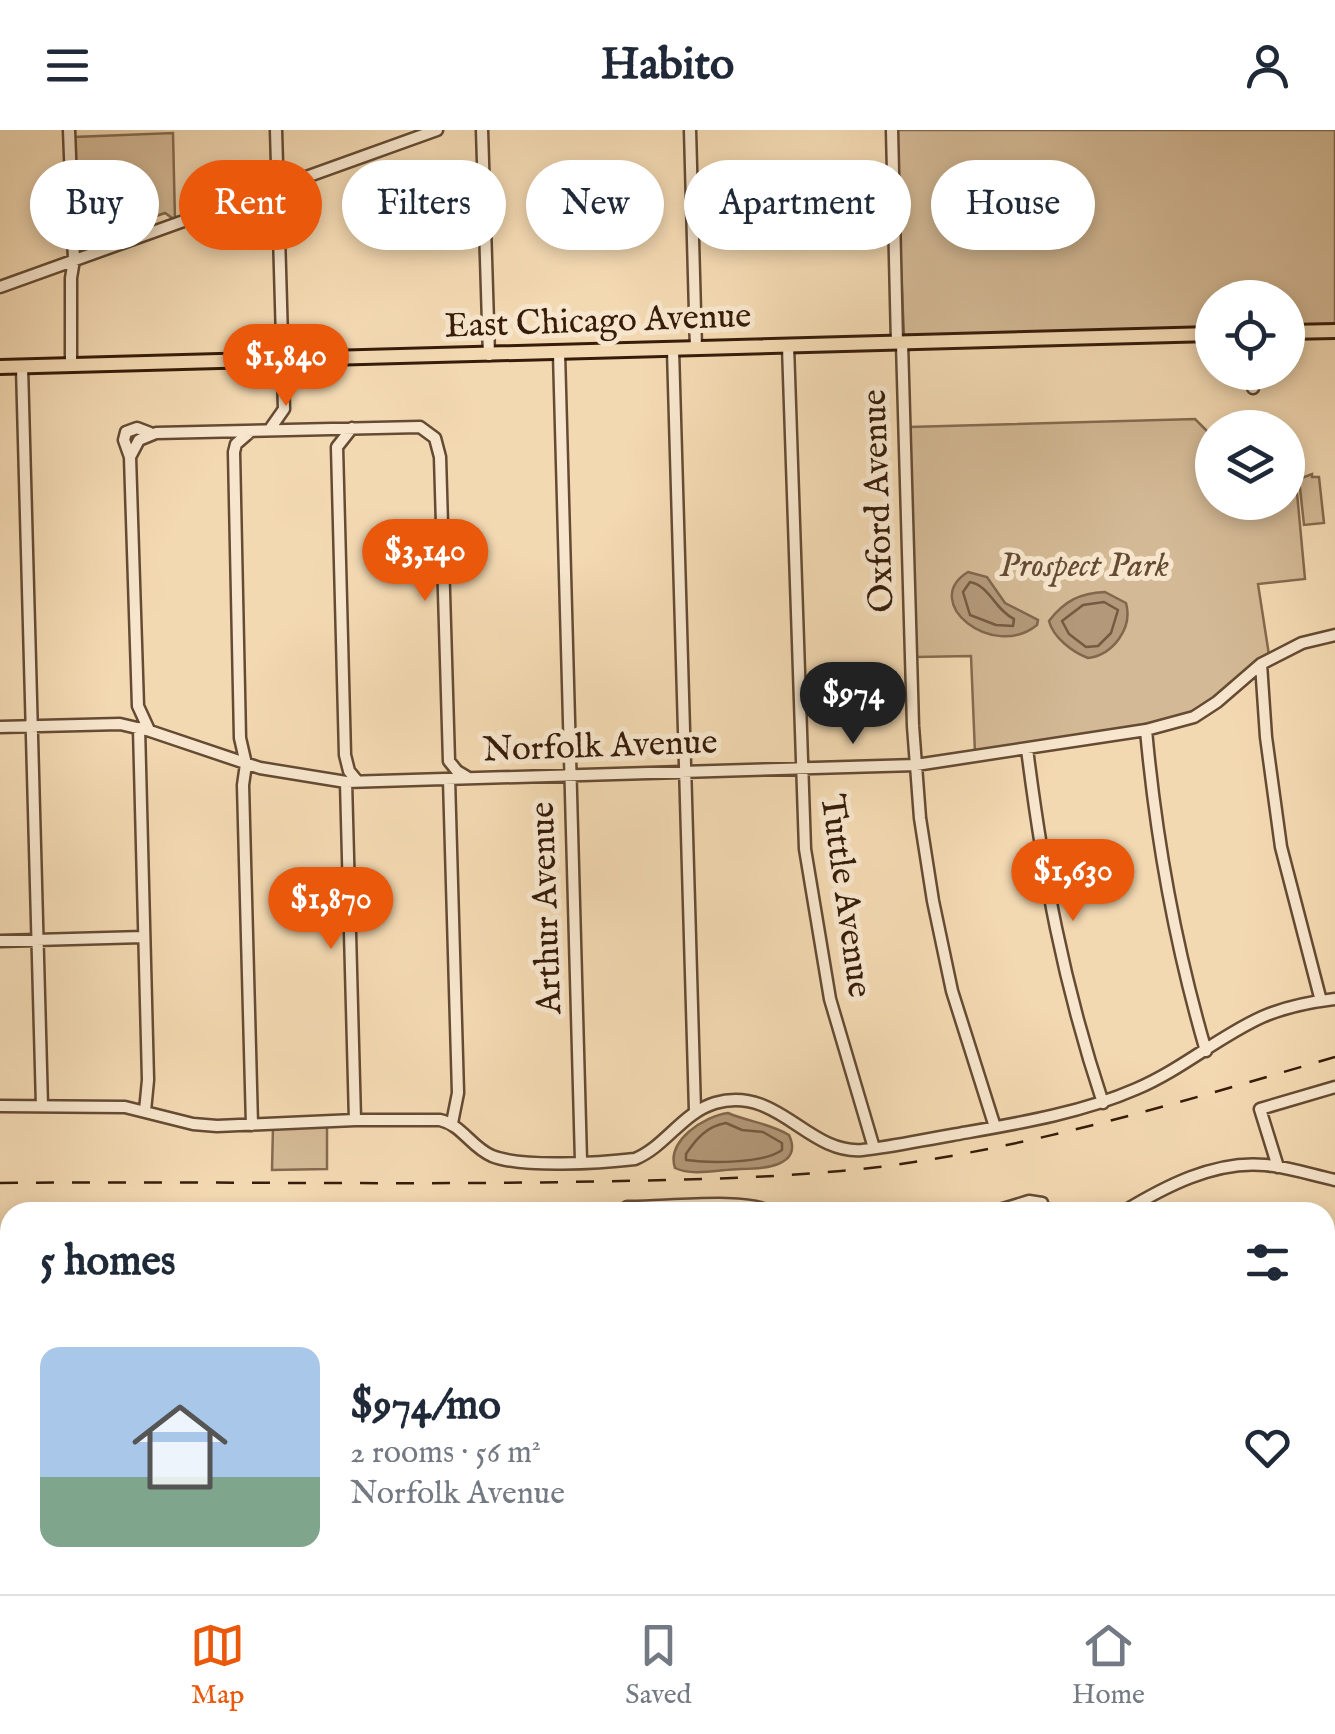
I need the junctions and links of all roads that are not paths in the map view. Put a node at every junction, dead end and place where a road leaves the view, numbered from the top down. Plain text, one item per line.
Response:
1 (69, 130) edge
2 (276, 130) edge
3 (436, 130) edge
4 (482, 130) edge
5 (690, 130) edge
6 (892, 130) edge
7 (277, 160) edge
8 (322, 171) edge
9 (179, 222) edge
10 (280, 250) edge
11 (74, 260) junction
12 (0, 287) edge
13 (1335, 331) edge
14 (1305, 332) edge
15 (1195, 334) edge
16 (900, 343) junction
17 (788, 346) junction
18 (696, 349) junction
19 (674, 350) junction
20 (559, 353) junction
21 (488, 355) junction
22 (283, 361) junction
23 (70, 365) junction
24 (22, 366) junction
25 (0, 367) edge
26 (284, 409) junction
27 (310, 428) junction
28 (352, 428) junction
29 (252, 430) junction
30 (268, 430) junction
31 (214, 432) junction
32 (150, 434) junction
33 (337, 447) junction
34 (234, 452) junction
35 (130, 457) junction
36 (1335, 634) edge
37 (1261, 664) junction
38 (138, 706) junction
39 (120, 724) junction
40 (32, 726) junction
41 (0, 727) edge
42 (145, 729) junction
43 (1146, 730) junction
44 (240, 738) junction
45 (1027, 749) junction
46 (216, 754) junction
47 (345, 755) junction
48 (449, 762) junction
49 (246, 764) junction
50 (916, 765) junction
51 (800, 769) junction
52 (685, 772) junction
53 (570, 775) junction
54 (449, 778) junction
55 (468, 778) junction
56 (321, 779) junction
57 (436, 779) junction
58 (352, 782) junction
59 (143, 937) junction
60 (38, 940) junction
61 (0, 941) edge
62 (1335, 999) edge
63 (1321, 1001) junction
64 (1206, 1051) junction
65 (1335, 1087) edge
66 (1104, 1102) junction
67 (0, 1106) edge
68 (42, 1106) junction
69 (145, 1111) junction
70 (695, 1112) junction
71 (355, 1120) junction
72 (452, 1123) junction
73 (252, 1125) junction
74 (994, 1127) junction
75 (874, 1148) junction
76 (582, 1161) junction
77 (1278, 1167) junction
78 (1335, 1180) edge
79 (1141, 1202) edge

1 - 11 street
2 - 7 street
3 - 8 street
4 - 21 street
5 - 18 street
6 - 16 street, Oxford Avenue
9 - 11 street
10 - 22 street
11 - 12 street
11 - 23 street
13 - 14 main road
15 - 16 main road, East Chicago Avenue
16 - 17 main road, East Chicago Avenue
16 - 50 street, Oxford Avenue
17 - 18 main road, East Chicago Avenue
17 - 51 street, Tuttle Avenue
18 - 19 main road, East Chicago Avenue
19 - 20 main road, East Chicago Avenue
19 - 52 street
20 - 21 main road, East Chicago Avenue
20 - 53 street, Arthur Avenue
21 - 22 main road, East Chicago Avenue
22 - 23 main road, East Chicago Avenue
22 - 26 street
23 - 24 main road, East Chicago Avenue
24 - 25 main road, East Chicago Avenue
24 - 40 street
26 - 27 street
26 - 30 street
27 - 28 street
27 - 30 street
27 - 33 street
28 - 33 street
28 - 48 street
29 - 30 street
29 - 31 street
29 - 34 street
31 - 32 street
31 - 34 street
32 - 35 street
32 - 35 street
33 - 47 street
34 - 44 street
35 - 38 street
36 - 37 street, Norfolk Avenue
37 - 43 street, Norfolk Avenue
37 - 63 street
38 - 39 street
38 - 42 street
39 - 40 street, Norfolk Avenue
39 - 42 street, Norfolk Avenue
40 - 41 street, Norfolk Avenue
40 - 60 street
42 - 46 street, Norfolk Avenue
42 - 59 street
43 - 45 street, Norfolk Avenue
43 - 64 street
44 - 46 street
44 - 49 street
45 - 50 street, Norfolk Avenue
45 - 66 street
46 - 49 street, Norfolk Avenue
47 - 56 street
47 - 58 street
48 - 55 street
48 - 57 street
49 - 56 street, Norfolk Avenue
49 - 73 street
50 - 51 street, Norfolk Avenue
50 - 74 street, Oxford Avenue
51 - 52 street, Norfolk Avenue
51 - 75 street, Tuttle Avenue
52 - 53 street, Norfolk Avenue
52 - 70 street
53 - 55 street, Norfolk Avenue
53 - 76 street, Arthur Avenue
54 - 55 street, Norfolk Avenue
54 - 57 street, Norfolk Avenue
54 - 72 street
56 - 58 street, Norfolk Avenue
57 - 58 street, Norfolk Avenue
58 - 71 street
59 - 60 street
59 - 69 street
60 - 61 street
60 - 68 street
62 - 63 street
63 - 64 street
64 - 66 street
65 - 77 street
66 - 74 street
67 - 68 street
68 - 69 street
69 - 73 street
70 - 75 street
70 - 76 street
71 - 72 street
71 - 73 street
72 - 76 street
74 - 75 street
77 - 78 street
77 - 79 street

